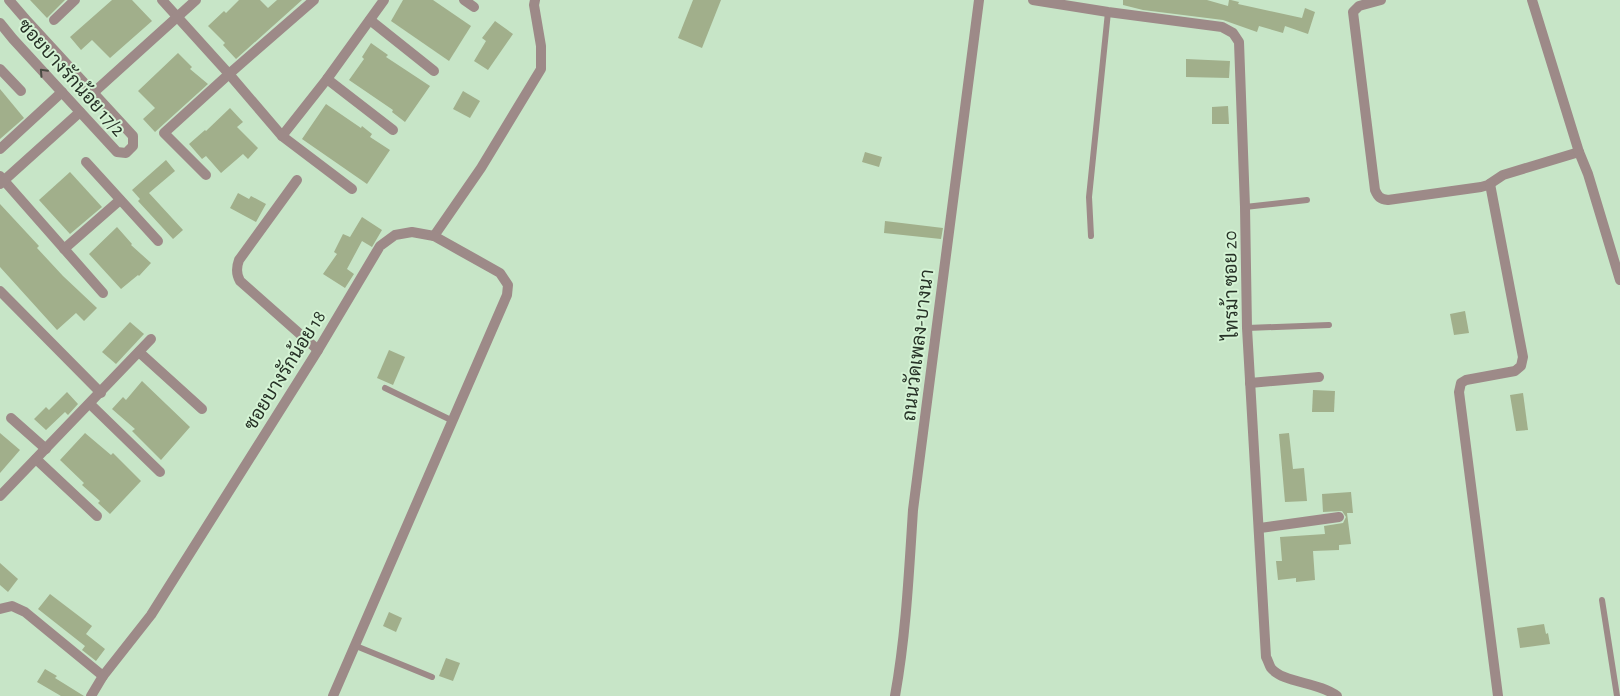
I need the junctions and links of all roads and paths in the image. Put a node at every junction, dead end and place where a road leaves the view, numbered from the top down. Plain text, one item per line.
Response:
1 (9, 0) edge
2 (75, 0) edge
3 (162, 0) edge
4 (196, 0) edge
5 (314, 0) edge
6 (384, 0) edge
7 (464, 0) edge
8 (535, 0) edge
9 (979, 0) edge
10 (1033, 0) edge
11 (1382, 0) edge
12 (1532, 0) edge
13 (474, 7) dead end
14 (1108, 12) junction
15 (177, 17) junction
16 (54, 20) dead end
17 (370, 20) junction
18 (0, 23) edge
19 (0, 69) edge
20 (434, 71) dead end
21 (229, 74) junction
22 (327, 79) junction
23 (21, 91) dead end
24 (62, 92) junction
25 (93, 93) junction
26 (80, 112) junction
27 (393, 130) dead end
28 (282, 136) junction
29 (0, 149) edge
30 (1579, 152) junction
31 (86, 162) dead end
32 (206, 175) dead end
33 (1, 180) edge
34 (297, 180) dead end
35 (1490, 184) junction
36 (352, 190) dead end
37 (120, 200) junction
38 (1307, 200) dead end
39 (1245, 206) junction
40 (434, 236) junction
41 (1090, 236) dead end
42 (158, 241) dead end
43 (64, 249) junction
44 (1620, 280) edge
45 (0, 291) edge
46 (103, 293) dead end
47 (1329, 325) dead end
48 (1248, 328) junction
49 (151, 339) dead end
50 (318, 350) junction
51 (139, 352) junction
52 (1318, 377) dead end
53 (1250, 383) junction
54 (384, 388) dead end
55 (101, 393) junction
56 (90, 404) junction
57 (202, 409) dead end
58 (11, 418) dead end
59 (453, 421) junction
60 (46, 450) junction
61 (36, 459) junction
62 (160, 472) dead end
63 (0, 496) edge
64 (97, 516) dead end
65 (1340, 517) dead end
66 (1260, 528) junction
67 (1602, 600) dead end
68 (0, 608) edge
69 (356, 646) junction
70 (103, 676) junction
71 (432, 677) dead end
72 (91, 696) edge
73 (333, 696) edge
74 (895, 696) edge
75 (1337, 696) edge
76 (1498, 696) edge
77 (1617, 696) edge

1 - 25 street, ซอยบางรักน้อย 17/2
2 - 16 street
3 - 15 street
4 - 15 street
5 - 21 street
6 - 17 street
7 - 13 street
8 - 40 street
9 - 74 street, ถนนวัดเพลง-บางนา
10 - 14 street, ไทรม้า ซอย 20
11 - 35 street
12 - 30 street
14 - 39 street, ไทรม้า ซอย 20
14 - 41 lane
15 - 21 street
15 - 25 street
17 - 20 street
17 - 22 street
24 -> 18 street, ซอยบางรักน้อย 17/2
19 - 23 street
21 - 28 street
21 - 32 street
22 - 27 street
22 - 28 street
24 - 26 street, ซอยบางรักน้อย 17/2
24 - 29 street
25 - 26 street, ซอยบางรักน้อย 17/2
26 - 33 street
28 - 36 street
30 - 35 street
30 - 44 street
31 - 37 street
33 - 43 street
34 - 50 street
35 - 76 street
37 - 42 street
37 - 43 street
38 - 39 lane
39 - 48 street, ไทรม้า ซอย 20
40 - 50 street, ซอยบางรักน้อย 18
40 - 59 street
43 - 46 street
45 - 55 street
47 - 48 lane
48 - 53 street, ไทรม้า ซอย 20
49 - 51 street
50 - 70 street, ซอยบางรักน้อย 18
51 - 55 street
51 - 57 street
52 - 53 street
53 - 66 street, ไทรม้า ซอย 20
54 - 59 lane
55 - 56 street
56 - 60 street
56 - 62 street
58 - 60 street
59 - 69 street
60 - 61 street
61 - 63 street
61 - 64 street
65 - 66 street
66 - 75 street, ไทรม้า ซอย 20
67 - 77 lane
68 - 70 street
69 - 71 lane
69 - 73 street
70 - 72 street, ซอยบางรักน้อย 18

